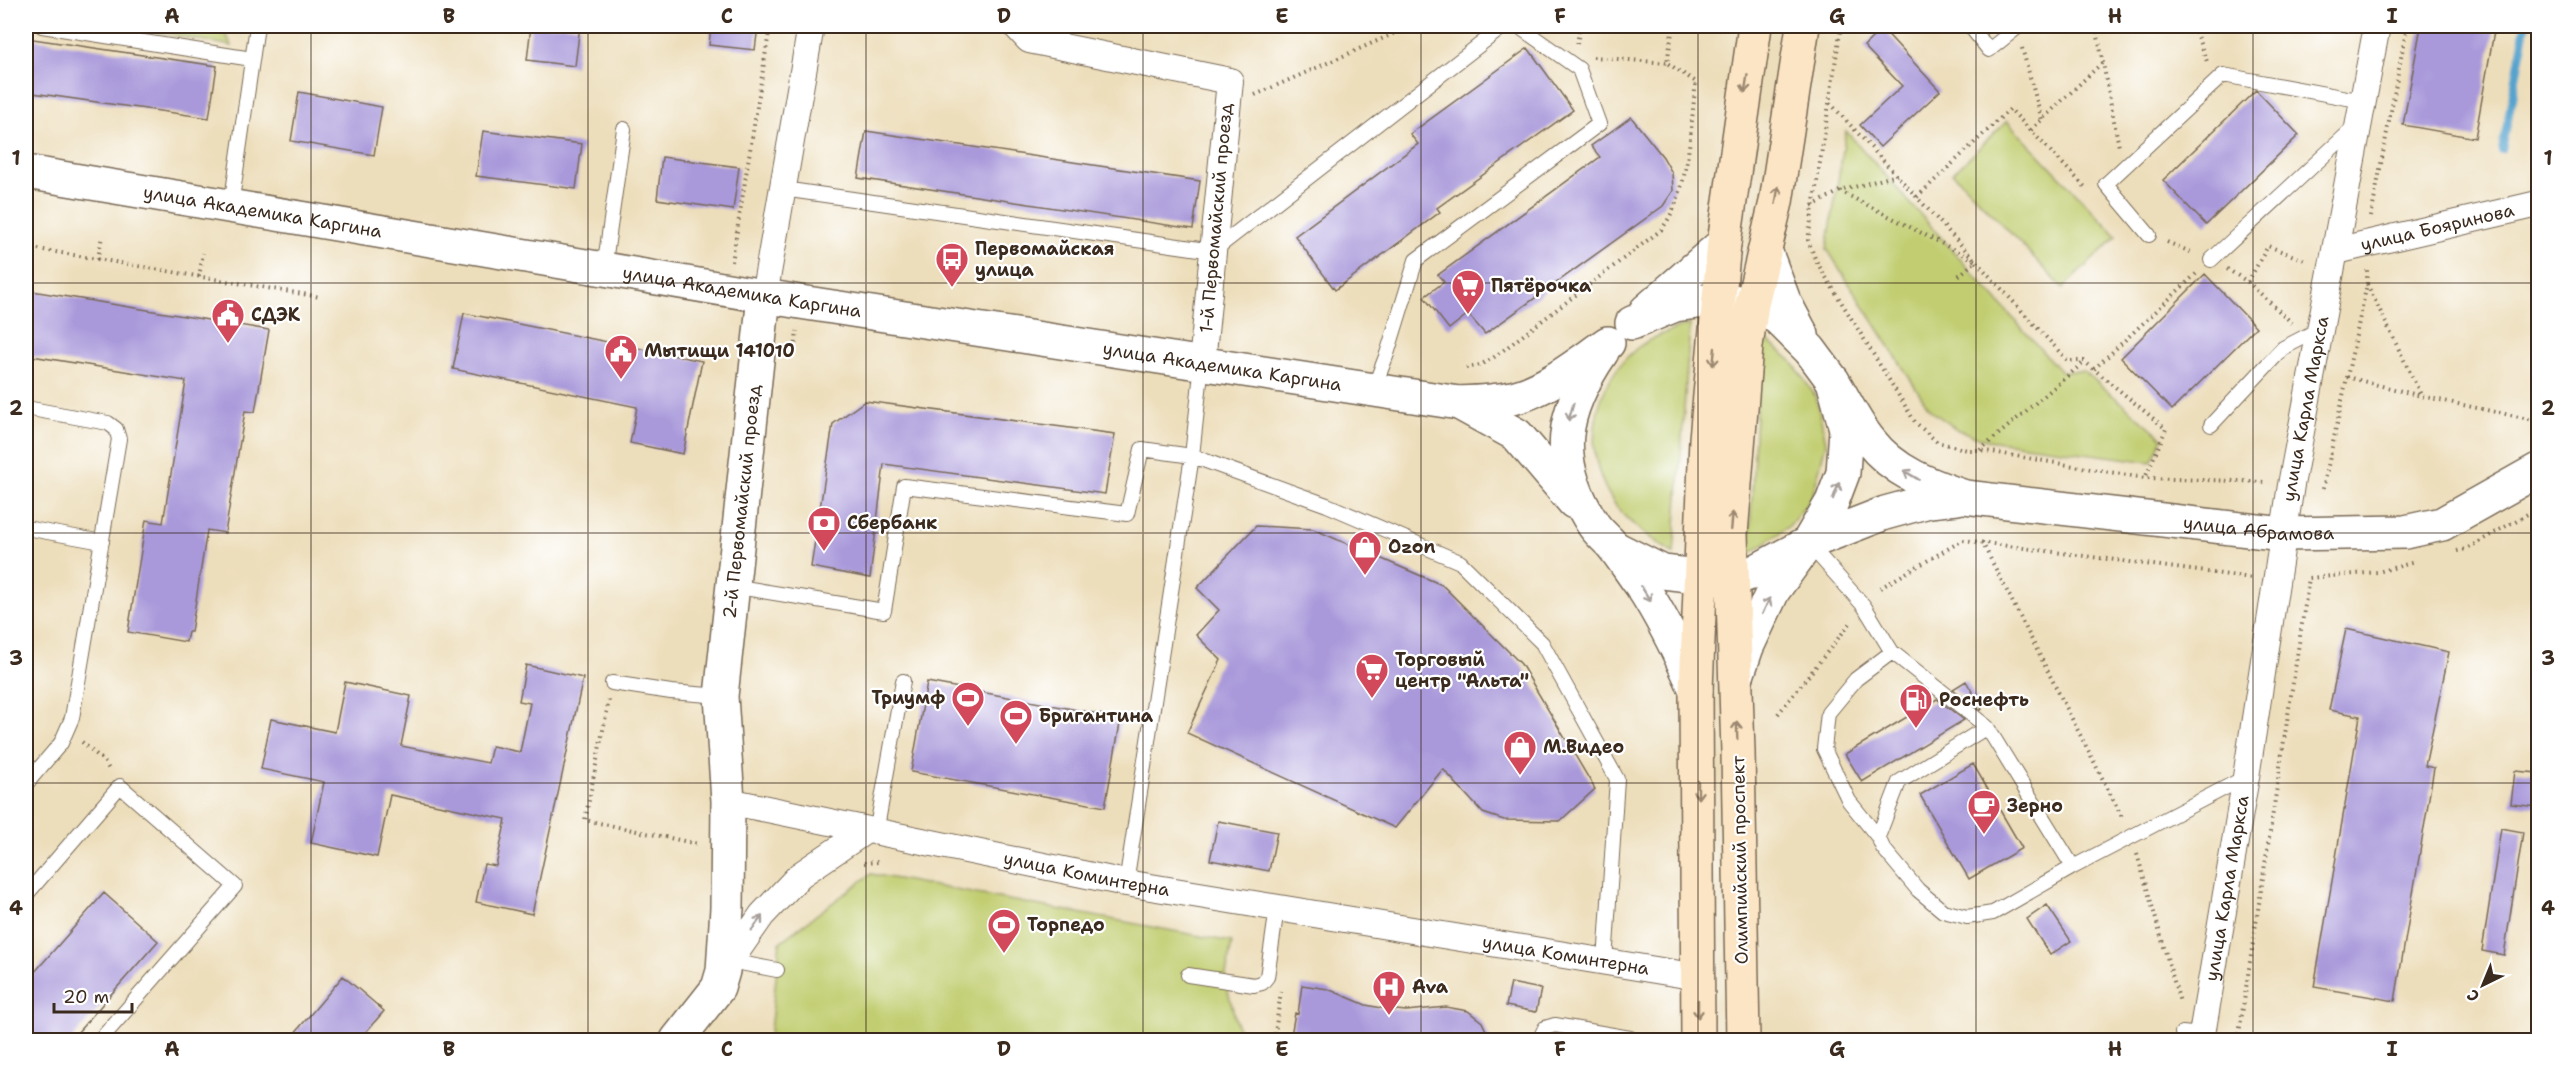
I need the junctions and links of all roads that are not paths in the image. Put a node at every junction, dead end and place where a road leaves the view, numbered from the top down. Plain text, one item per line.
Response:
1 (42, 26) edge
2 (257, 26) edge
3 (811, 26) edge
4 (1016, 26) edge
5 (1504, 26) edge
6 (1518, 26) edge
7 (1755, 26) edge
8 (1803, 26) edge
9 (1971, 26) edge
10 (2018, 26) edge
11 (2378, 26) edge
12 (252, 59) junction
13 (2362, 112) junction
14 (624, 129) dead end
15 (26, 172) edge
16 (783, 189) junction
17 (2538, 204) edge
18 (231, 206) junction
19 (2149, 236) road end
20 (1724, 243) junction
21 (1213, 251) junction
22 (2336, 251) junction
23 (1766, 253) junction
24 (2211, 260) road end
25 (604, 269) junction
26 (764, 296) junction
27 (1720, 299) junction
28 (1752, 304) junction
29 (2309, 329) junction
30 (1620, 333) junction
31 (1810, 350) junction
32 (1202, 363) junction
33 (1833, 381) junction
34 (1373, 390) junction
35 (1459, 403) junction
36 (26, 408) edge
37 (2211, 425) dead end
38 (1192, 456) junction
39 (2538, 470) edge
40 (1965, 497) junction
41 (26, 528) edge
42 (2283, 534) junction
43 (1603, 536) junction
44 (102, 542) junction
45 (1808, 543) junction
46 (1716, 578) junction
47 (732, 586) junction
48 (1892, 652) junction
49 (1736, 679) junction
50 (903, 681) dead end
51 (612, 683) road end
52 (1696, 690) junction
53 (722, 696) junction
54 (1987, 727) junction
55 (2246, 777) junction
56 (26, 784) edge
57 (728, 801) junction
58 (871, 832) junction
59 (1878, 837) junction
60 (2073, 867) junction
61 (1126, 883) junction
62 (26, 895) edge
63 (1277, 908) junction
64 (1605, 962) junction
65 (727, 966) junction
66 (777, 970) dead end
67 (1188, 975) dead end
68 (1698, 977) junction
69 (2195, 1036) edge
70 (1630, 1038) dead end
71 (100, 1041) edge
72 (677, 1041) edge
73 (1539, 1041) edge
74 (1698, 1041) edge
75 (1743, 1041) edge

1 - 12 lane
2 - 12 lane
3 - 16 street, 2-й Первомайский проезд
4 - 21 street, 1-й Первомайский проезд
5 - 21 lane
6 - 34 lane
7 -> 20 main road, Олимпийский проспект
23 -> 8 main road, Олимпийский проспект
9 - 10 lane
11 - 13 street, улица Карла Маркса
12 - 18 lane
13 - 19 lane
13 - 22 street, улица Карла Маркса
13 - 24 lane
14 - 25 lane
15 - 18 street, улица Академика Каргина
16 - 21 lane
16 - 26 street, 2-й Первомайский проезд
17 - 22 street, улица Бояринова
18 - 25 street, улица Академика Каргина
20 - 27 main road, Олимпийский проспект
20 - 30 street, Олимпийский проспект
21 - 32 street, 1-й Первомайский проезд
22 - 29 street, улица Карла Маркса
23 - 28 main road, Олимпийский проспект
23 - 31 street, Олимпийский проспект
25 - 26 street, улица Академика Каргина
26 - 32 street, улица Академика Каргина
26 - 47 street, 2-й Первомайский проезд
27 - 28 street, Олимпийский проспект
27 - 30 street, Олимпийский проспект
27 -> 46 main road, Олимпийский проспект
28 - 31 street, Олимпийский проспект
46 -> 28 main road, Олимпийский проспект
29 - 37 lane
29 - 42 street, улица Карла Маркса
30 - 35 street
30 -> 43 street, Олимпийский проспект
31 - 33 street, Олимпийский проспект
32 - 34 street, улица Академика Каргина
32 - 38 lane
40 -> 33 street
45 -> 33 street, Олимпийский проспект
34 - 35 street, улица Академика Каргина
35 - 43 street
36 - 44 lane
38 - 47 lane
38 - 61 lane
38 - 64 lane
39 - 42 street, улица Абрамова
40 - 42 street, улица Абрамова
40 - 45 street
41 - 44 lane
42 - 55 street, улица Карла Маркса
43 - 46 street
43 -> 52 street, Олимпийский проспект
44 - 56 lane
45 - 46 street
45 - 48 lane
49 -> 45 street, Олимпийский проспект
46 - 49 main road, Олимпийский проспект
46 - 52 main road, Олимпийский проспект
47 - 53 street, 2-й Первомайский проезд
48 - 54 lane
48 - 59 lane
75 -> 49 main road, Олимпийский проспект
50 - 58 lane
51 - 53 lane
52 -> 68 main road, Олимпийский проспект
53 - 57 street, 2-й Первомайский проезд
54 - 59 lane
54 - 60 lane
55 - 60 lane
55 - 69 street, улица Карла Маркса
57 - 58 street, улица Коминтерна
57 - 65 street
58 - 61 street, улица Коминтерна
65 -> 58 street
59 - 60 lane
61 - 63 street, улица Коминтерна
62 - 71 lane
63 - 64 street, улица Коминтерна
63 - 67 lane
64 - 68 street, улица Коминтерна
65 - 66 lane
65 - 72 street
68 -> 74 main road, Олимпийский проспект
70 - 73 lane

